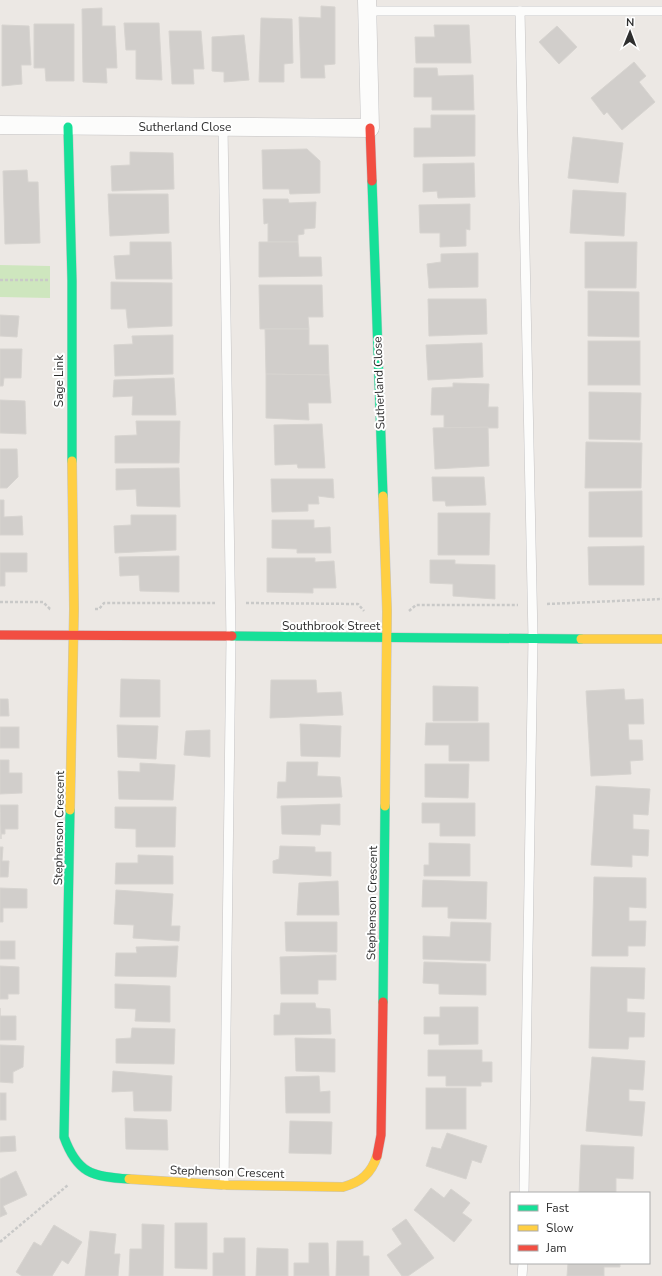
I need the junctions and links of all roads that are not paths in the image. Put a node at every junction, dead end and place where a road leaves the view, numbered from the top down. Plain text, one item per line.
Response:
1 (367, 5) edge
2 (520, 11) junction
3 (662, 11) edge
4 (0, 125) edge
5 (68, 127) junction
6 (223, 127) junction
7 (370, 128) junction
8 (0, 635) edge
9 (74, 636) junction
10 (231, 638) junction
11 (387, 638) junction
12 (533, 638) junction
13 (662, 639) edge
14 (224, 1185) junction
15 (524, 1192) edge
16 (523, 1264) edge
17 (522, 1276) edge

1 - 2 lane
1 - 7 street, Sutherland Close
2 - 3 lane
2 - 12 lane
4 - 5 street, Sutherland Close
5 - 6 street, Sutherland Close
5 - 9 street, Sage Link
6 - 7 street, Sutherland Close
6 - 10 lane
7 - 11 street, Sutherland Close
8 - 9 street, Southbrook Street
9 - 10 street, Southbrook Street
9 - 14 street, Stephenson Crescent
10 - 11 street, Southbrook Street
10 - 14 lane
11 - 12 street, Southbrook Street
11 - 14 street, Stephenson Crescent
12 - 13 street, Southbrook Street
12 - 15 lane
16 - 17 lane

